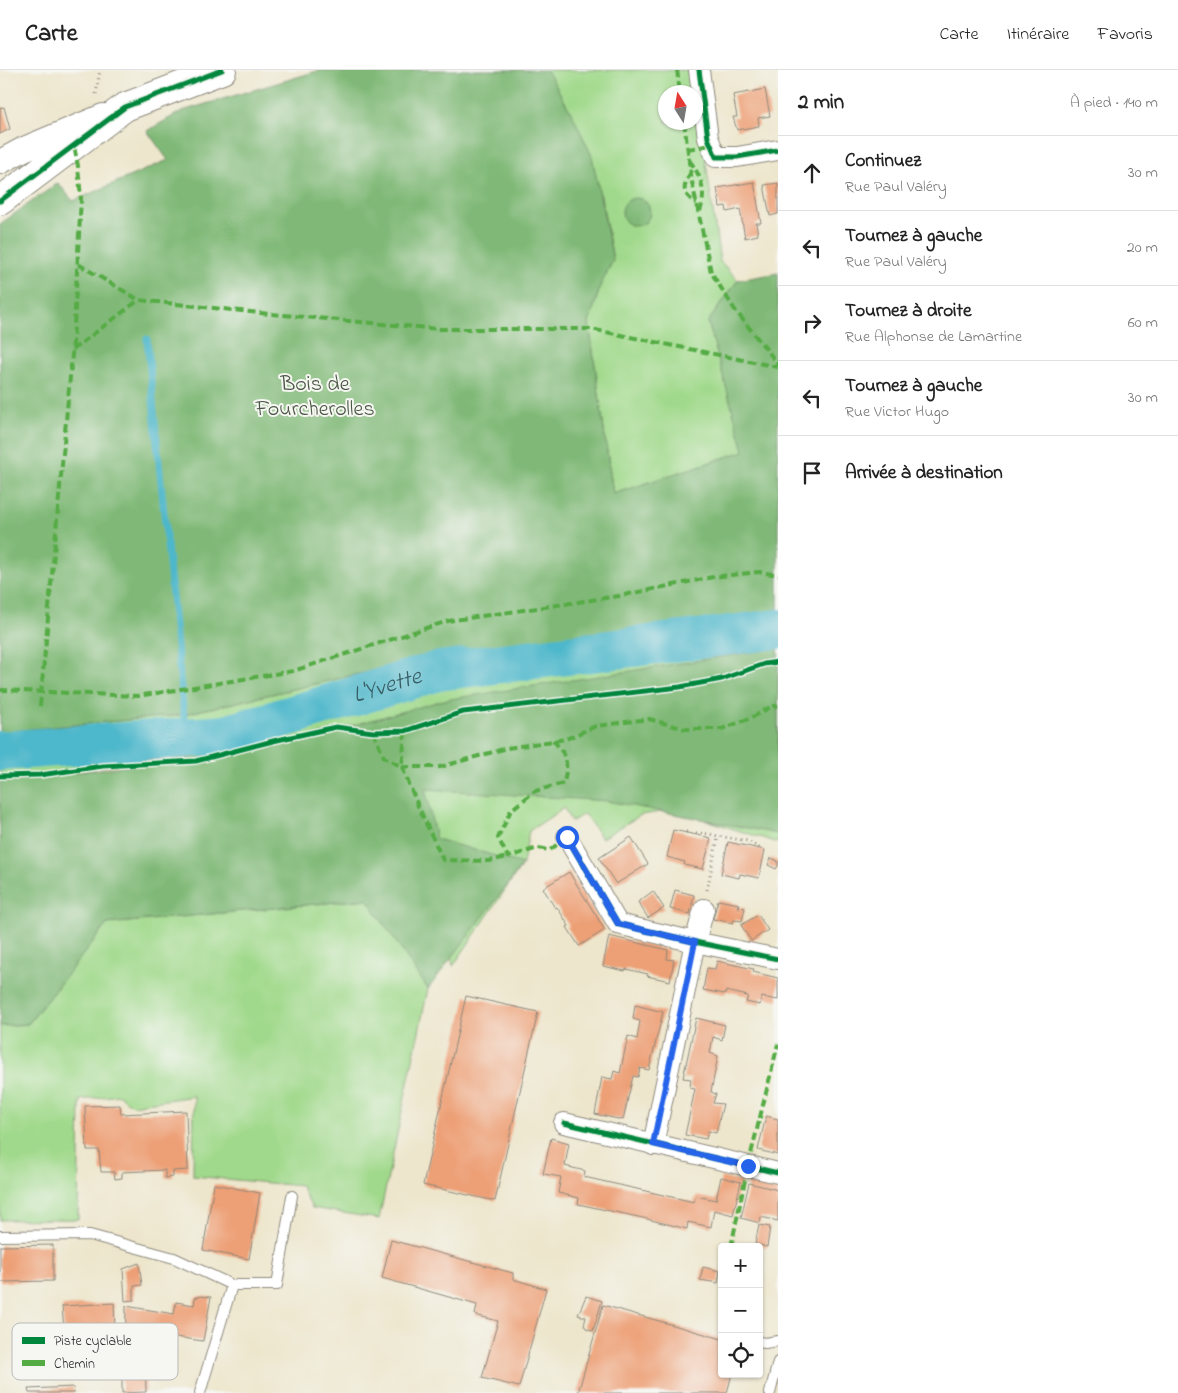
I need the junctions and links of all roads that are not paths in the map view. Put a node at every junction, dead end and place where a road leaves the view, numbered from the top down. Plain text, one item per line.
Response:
1 (222, 70) edge
2 (699, 70) edge
3 (125, 107) junction
4 (778, 150) edge
5 (0, 162) edge
6 (0, 201) edge
7 (567, 837) dead end
8 (704, 909) road end
9 (695, 942) junction
10 (778, 959) edge
11 (564, 1124) dead end
12 (653, 1144) junction
13 (778, 1173) edge
14 (292, 1196) dead end
15 (0, 1236) edge
16 (232, 1285) junction
17 (778, 1341) edge
18 (763, 1343) edge
19 (778, 1362) edge
20 (200, 1393) edge
21 (770, 1393) edge

1 - 3 main road
2 - 4 street
3 - 5 street
3 - 6 main road
7 - 9 street
8 - 9 street
9 - 10 street
9 - 12 street
11 - 12 street
12 - 13 street
14 - 16 lane
15 - 16 lane
16 - 20 lane
17 - 18 lane
19 - 21 lane

